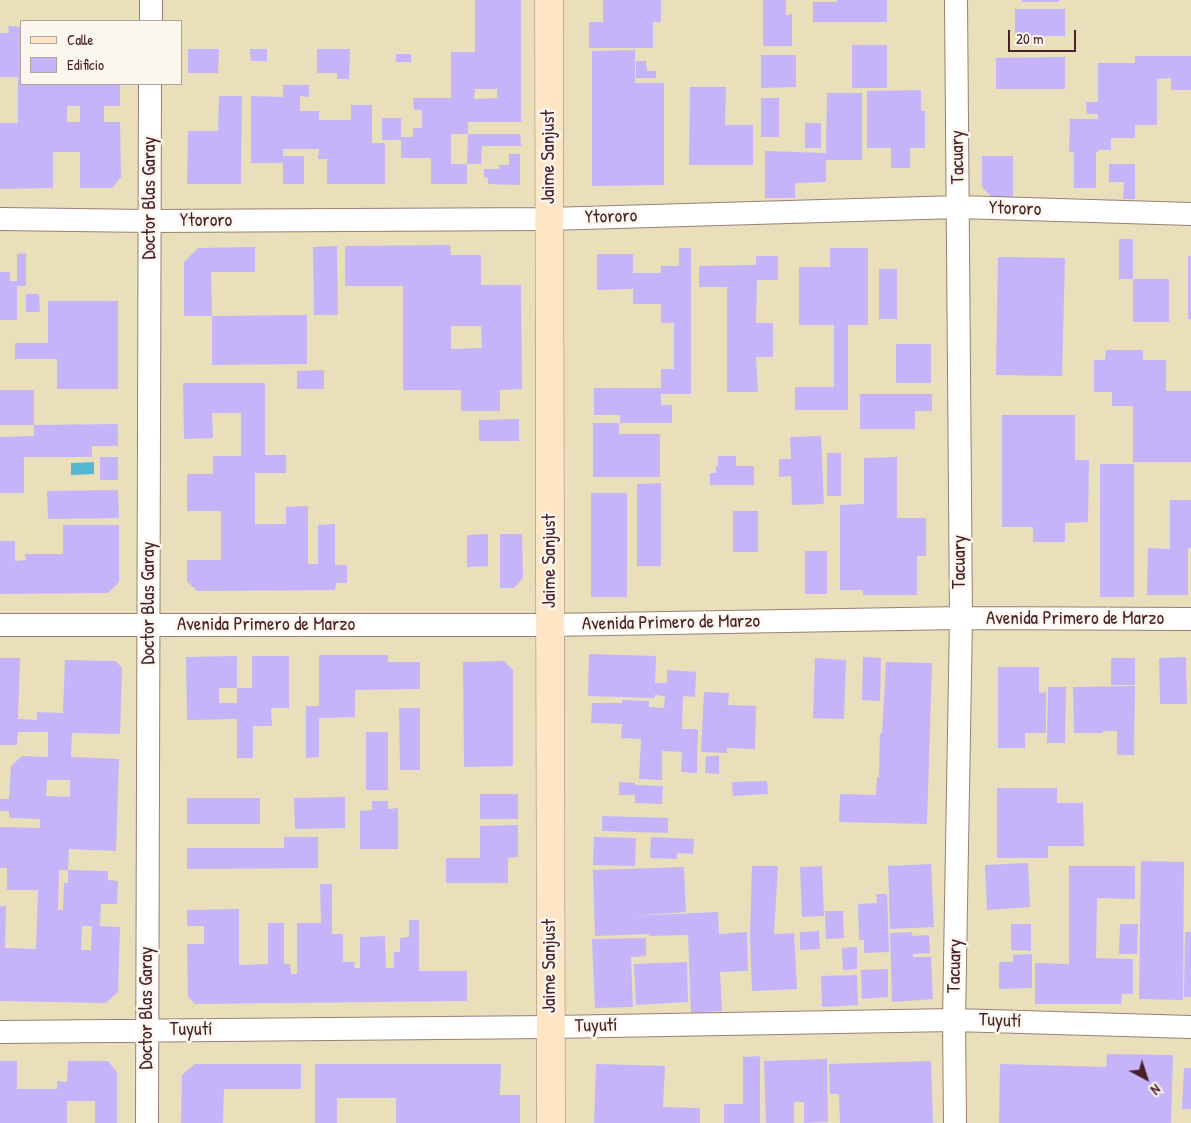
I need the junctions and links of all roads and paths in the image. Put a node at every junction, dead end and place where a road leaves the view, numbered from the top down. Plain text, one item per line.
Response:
1 (150, 0) edge
2 (549, 0) edge
3 (956, 0) edge
4 (150, 20) edge
5 (150, 85) edge
6 (958, 207) junction
7 (1191, 214) edge
8 (0, 219) edge
9 (549, 219) junction
10 (150, 221) junction
11 (961, 618) junction
12 (1191, 619) edge
13 (0, 624) edge
14 (148, 625) junction
15 (550, 625) junction
16 (954, 1020) junction
17 (550, 1027) junction
18 (1191, 1027) edge
19 (146, 1030) junction
20 (0, 1032) edge
21 (147, 1123) edge
22 (551, 1123) edge
23 (955, 1123) edge

1 - 4 street
2 - 9 main road, Jaime Sanjust
3 - 6 street, Tacuary
5 - 10 street, Doctor Blas Garay
6 - 7 street, Ytororo
6 - 9 street, Ytororo
6 - 11 street, Tacuary
8 - 10 street, Ytororo
9 - 10 street, Ytororo
9 - 15 main road, Jaime Sanjust
10 - 14 street, Doctor Blas Garay
11 - 12 street, Avenida Primero de Marzo
11 - 15 street, Avenida Primero de Marzo
11 - 16 street, Tacuary
13 - 14 street, Avenida Primero de Marzo
14 - 15 street, Avenida Primero de Marzo
14 - 19 street, Doctor Blas Garay
15 - 17 main road, Jaime Sanjust
16 - 17 street, Tuyutí
16 - 18 street, Tuyutí
16 - 23 street, Tacuary
17 - 19 street, Tuyutí
17 - 22 main road, Jaime Sanjust
19 - 20 street, Tuyutí
19 - 21 street, Doctor Blas Garay

